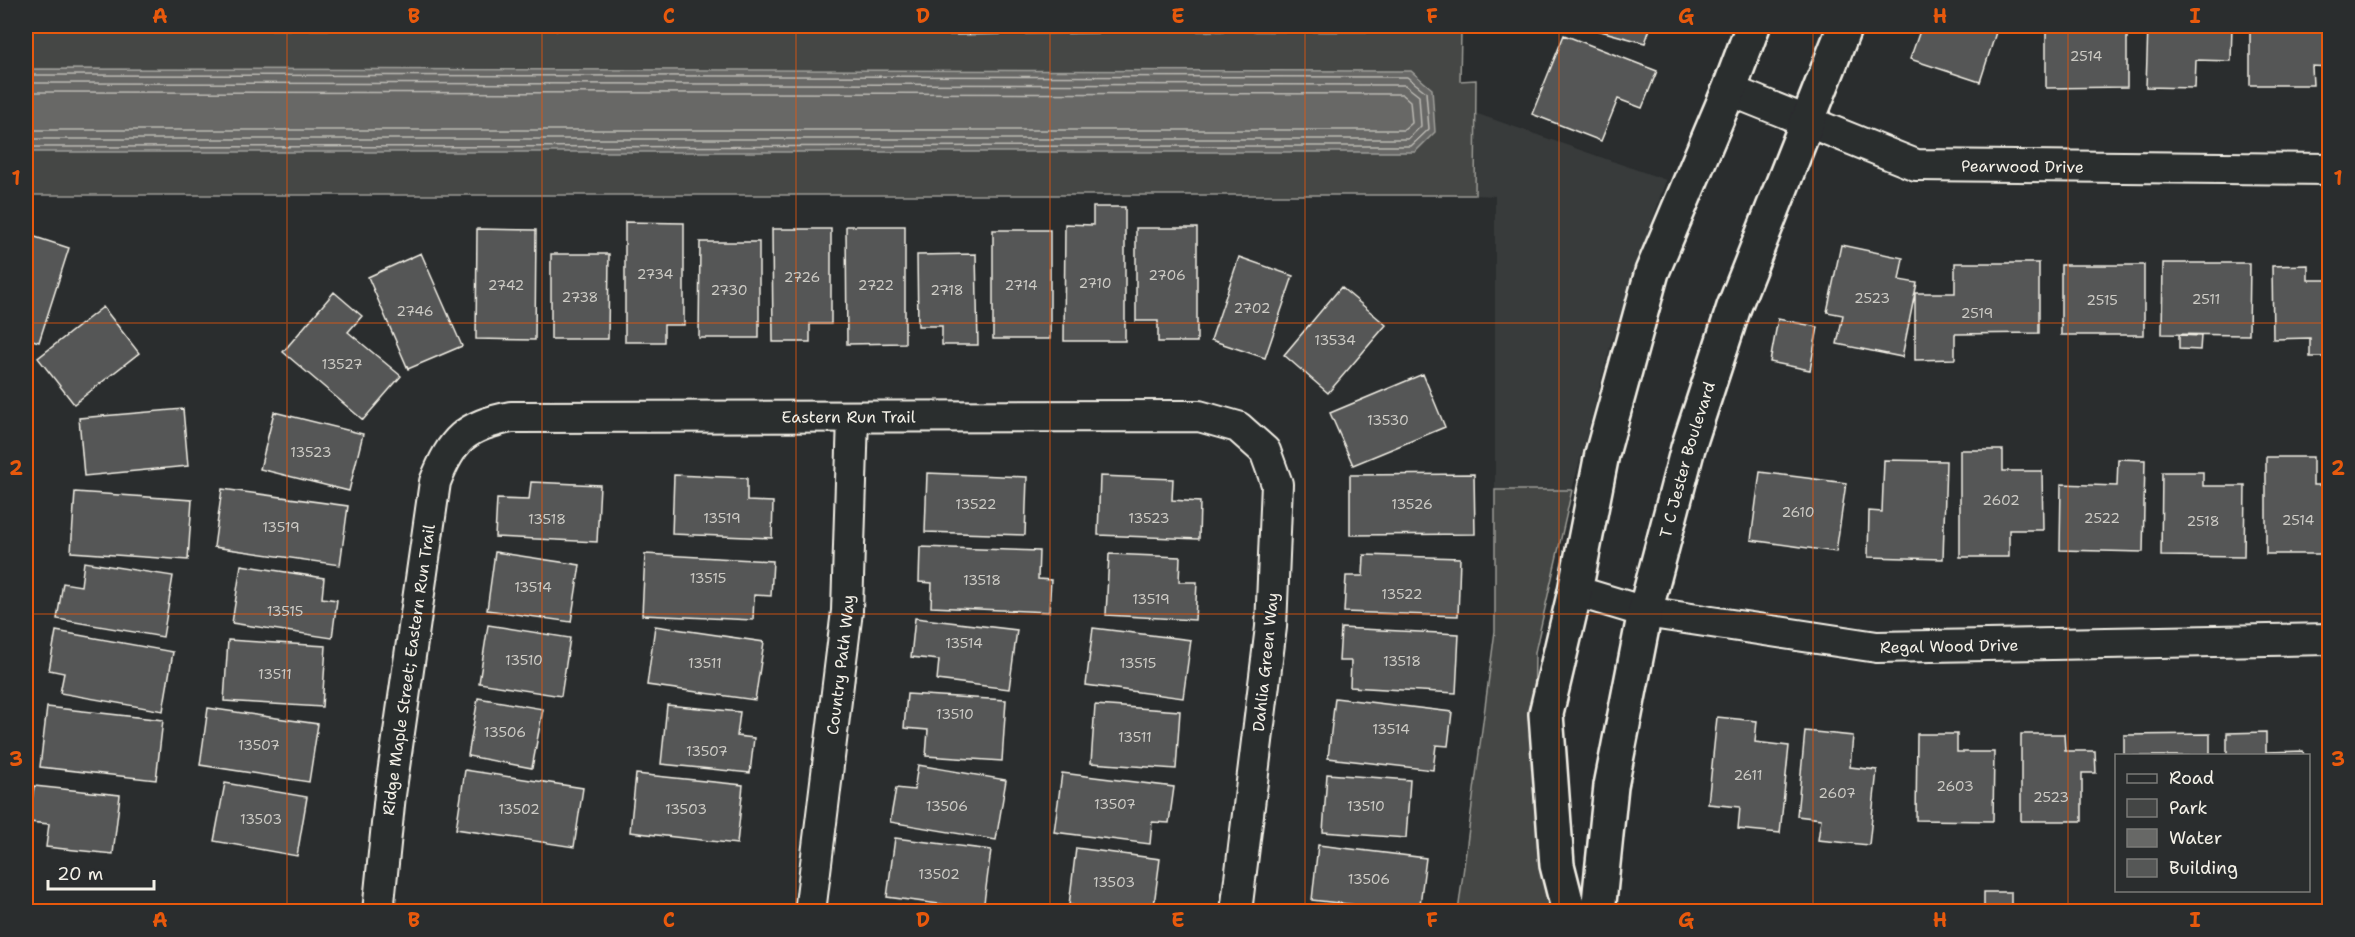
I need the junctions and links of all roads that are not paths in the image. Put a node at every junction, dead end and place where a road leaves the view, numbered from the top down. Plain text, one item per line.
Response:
1 (1753, 26) edge
2 (1845, 26) edge
3 (1729, 90) junction
4 (1808, 121) junction
5 (2330, 169) edge
6 (853, 417) junction
7 (1238, 427) joint
8 (462, 437) joint
9 (1575, 591) junction
10 (1645, 612) junction
11 (2330, 639) edge
12 (378, 912) edge
13 (810, 912) edge
14 (1236, 912) edge
15 (1569, 912) edge
16 (1598, 912) edge

1 - 3 street
2 - 4 street, T C Jester Boulevard
3 - 4 street, Pearwood Drive
3 - 9 street
4 - 5 street, Pearwood Drive
4 - 10 street, T C Jester Boulevard
6 - 7 street, Eastern Run Trail
6 - 8 street, Eastern Run Trail
6 - 13 street, Country Path Way
7 - 14 street, Dahlia Green Way
8 - 12 street, Ridge Maple Street; Eastern Run Trail
9 - 10 street, Regal Wood Drive
9 - 15 street
10 - 11 street, Regal Wood Drive
10 - 16 street, T C Jester Boulevard

